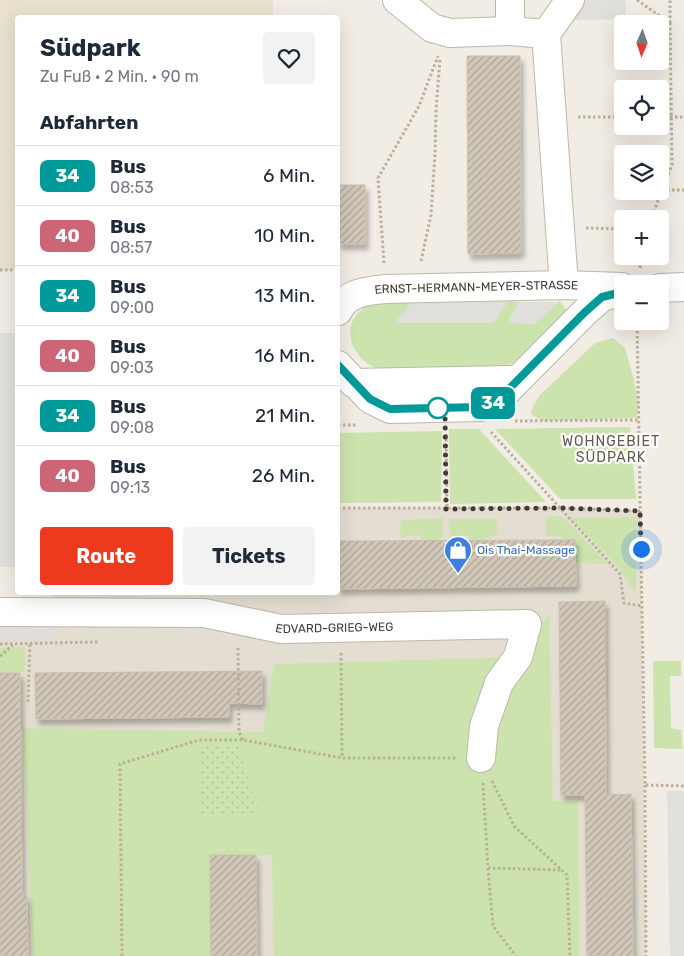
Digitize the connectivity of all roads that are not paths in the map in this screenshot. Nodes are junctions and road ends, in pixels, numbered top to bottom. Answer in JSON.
{"nodes":[{"id":1,"x":397,"y":0,"type":"edge"},
{"id":2,"x":510,"y":0,"type":"edge"},
{"id":3,"x":570,"y":0,"type":"edge"},
{"id":4,"x":510,"y":31,"type":"junction"},
{"id":5,"x":546,"y":34,"type":"junction"},
{"id":6,"x":564,"y":285,"type":"junction"},
{"id":7,"x":614,"y":287,"type":"edge"},
{"id":8,"x":684,"y":287,"type":"edge"},
{"id":9,"x":669,"y":288,"type":"edge"},
{"id":10,"x":614,"y":294,"type":"edge"},
{"id":11,"x":340,"y":306,"type":"edge"},
{"id":12,"x":345,"y":374,"type":"edge"},
{"id":13,"x":516,"y":380,"type":"junction"},
{"id":14,"x":0,"y":612,"type":"edge"},
{"id":15,"x":481,"y":758,"type":"road end"}],
"edges":[{"from":1,"to":4,"type":"street"},
{"from":2,"to":4,"type":"street"},
{"from":3,"to":5,"type":"street"},
{"from":4,"to":5,"type":"street"},
{"from":5,"to":6,"type":"street"},
{"from":6,"to":7,"type":"street","name":"ERNST-HERMANN-MEYER-STRASSE"},
{"from":6,"to":11,"type":"street","name":"ERNST-HERMANN-MEYER-STRASSE"},
{"from":8,"to":9,"type":"street"},
{"from":10,"to":13,"type":"street","name":"ERNST-HERMANN-MEYER-STRASSE"},
{"from":12,"to":13,"type":"street"},
{"from":12,"to":13,"type":"street","name":"ERNST-HERMANN-MEYER-STRASSE"},
{"from":14,"to":15,"type":"street","name":"EDVARD-GRIEG-WEG"}]}
